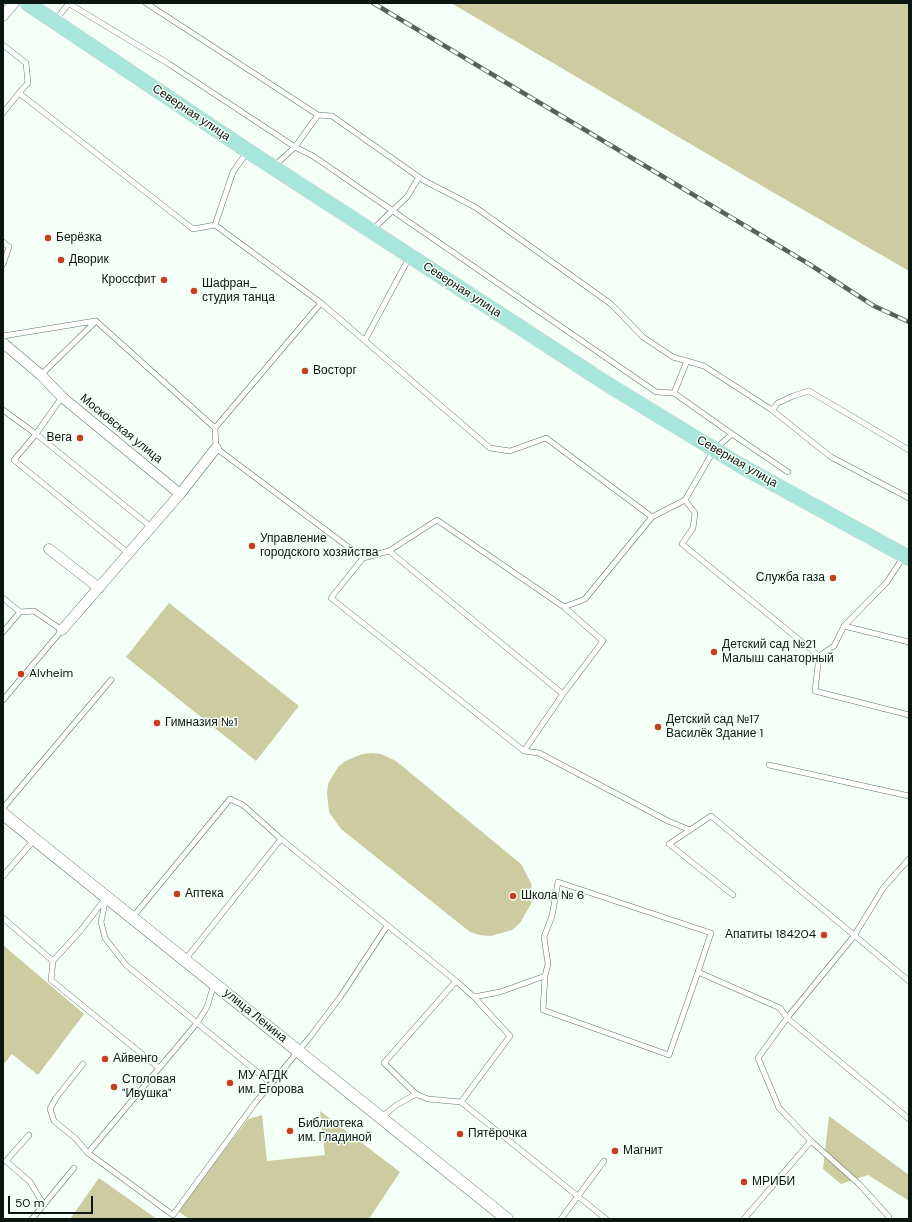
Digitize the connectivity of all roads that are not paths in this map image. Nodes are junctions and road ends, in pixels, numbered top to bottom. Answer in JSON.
{"nodes":[{"id":1,"x":14,"y":3,"type":"edge"},
{"id":2,"x":27,"y":3,"type":"edge"},
{"id":3,"x":68,"y":3,"type":"edge"},
{"id":4,"x":146,"y":3,"type":"edge"},
{"id":5,"x":3,"y":16,"type":"edge"},
{"id":6,"x":54,"y":21,"type":"junction"},
{"id":7,"x":3,"y":45,"type":"edge"},
{"id":8,"x":19,"y":93,"type":"junction"},
{"id":9,"x":3,"y":113,"type":"edge"},
{"id":10,"x":318,"y":115,"type":"junction"},
{"id":11,"x":295,"y":147,"type":"junction"},
{"id":12,"x":248,"y":151,"type":"junction"},
{"id":13,"x":273,"y":167,"type":"junction"},
{"id":14,"x":419,"y":177,"type":"junction"},
{"id":15,"x":394,"y":211,"type":"junction"},
{"id":16,"x":215,"y":225,"type":"junction"},
{"id":17,"x":371,"y":231,"type":"junction"},
{"id":18,"x":3,"y":242,"type":"edge"},
{"id":19,"x":410,"y":257,"type":"junction"},
{"id":20,"x":3,"y":264,"type":"edge"},
{"id":21,"x":321,"y":303,"type":"junction"},
{"id":22,"x":96,"y":321,"type":"junction"},
{"id":23,"x":3,"y":336,"type":"edge"},
{"id":24,"x":365,"y":340,"type":"junction"},
{"id":25,"x":3,"y":343,"type":"edge"},
{"id":26,"x":687,"y":361,"type":"junction"},
{"id":27,"x":41,"y":375,"type":"junction"},
{"id":28,"x":674,"y":393,"type":"junction"},
{"id":29,"x":62,"y":397,"type":"junction"},
{"id":30,"x":3,"y":410,"type":"edge"},
{"id":31,"x":772,"y":410,"type":"junction"},
{"id":32,"x":215,"y":428,"type":"junction"},
{"id":33,"x":36,"y":434,"type":"junction"},
{"id":34,"x":732,"y":434,"type":"junction"},
{"id":35,"x":216,"y":448,"type":"junction"},
{"id":36,"x":714,"y":450,"type":"junction"},
{"id":37,"x":909,"y":450,"type":"edge"},
{"id":38,"x":788,"y":472,"type":"dead end"},
{"id":39,"x":180,"y":494,"type":"junction"},
{"id":40,"x":909,"y":498,"type":"edge"},
{"id":41,"x":685,"y":500,"type":"junction"},
{"id":42,"x":652,"y":517,"type":"junction"},
{"id":43,"x":151,"y":527,"type":"junction"},
{"id":44,"x":48,"y":549,"type":"dead end"},
{"id":45,"x":388,"y":551,"type":"junction"},
{"id":46,"x":128,"y":553,"type":"junction"},
{"id":47,"x":907,"y":557,"type":"edge"},
{"id":48,"x":363,"y":558,"type":"junction"},
{"id":49,"x":99,"y":588,"type":"junction"},
{"id":50,"x":3,"y":598,"type":"edge"},
{"id":51,"x":564,"y":607,"type":"junction"},
{"id":52,"x":20,"y":612,"type":"junction"},
{"id":53,"x":844,"y":626,"type":"junction"},
{"id":54,"x":62,"y":630,"type":"junction"},
{"id":55,"x":3,"y":632,"type":"edge"},
{"id":56,"x":909,"y":642,"type":"edge"},
{"id":57,"x":818,"y":656,"type":"junction"},
{"id":58,"x":111,"y":680,"type":"dead end"},
{"id":59,"x":563,"y":694,"type":"junction"},
{"id":60,"x":3,"y":700,"type":"edge"},
{"id":61,"x":909,"y":715,"type":"edge"},
{"id":62,"x":524,"y":751,"type":"junction"},
{"id":63,"x":769,"y":765,"type":"dead end"},
{"id":64,"x":909,"y":796,"type":"edge"},
{"id":65,"x":3,"y":808,"type":"edge"},
{"id":66,"x":3,"y":814,"type":"edge"},
{"id":67,"x":690,"y":830,"type":"junction"},
{"id":68,"x":35,"y":839,"type":"junction"},
{"id":69,"x":281,"y":839,"type":"junction"},
{"id":70,"x":909,"y":859,"type":"edge"},
{"id":71,"x":3,"y":876,"type":"edge"},
{"id":72,"x":733,"y":895,"type":"dead end"},
{"id":73,"x":106,"y":897,"type":"junction"},
{"id":74,"x":3,"y":918,"type":"edge"},
{"id":75,"x":132,"y":918,"type":"junction"},
{"id":76,"x":387,"y":926,"type":"junction"},
{"id":77,"x":854,"y":936,"type":"junction"},
{"id":78,"x":185,"y":960,"type":"junction"},
{"id":79,"x":53,"y":961,"type":"junction"},
{"id":80,"x":698,"y":972,"type":"junction"},
{"id":81,"x":545,"y":976,"type":"junction"},
{"id":82,"x":456,"y":981,"type":"junction"},
{"id":83,"x":909,"y":981,"type":"edge"},
{"id":84,"x":214,"y":983,"type":"junction"},
{"id":85,"x":474,"y":997,"type":"junction"},
{"id":86,"x":787,"y":1018,"type":"junction"},
{"id":87,"x":197,"y":1023,"type":"junction"},
{"id":88,"x":298,"y":1051,"type":"junction"},
{"id":89,"x":83,"y":1064,"type":"dead end"},
{"id":90,"x":159,"y":1068,"type":"junction"},
{"id":91,"x":284,"y":1070,"type":"junction"},
{"id":92,"x":416,"y":1094,"type":"junction"},
{"id":93,"x":461,"y":1102,"type":"junction"},
{"id":94,"x":381,"y":1118,"type":"junction"},
{"id":95,"x":909,"y":1119,"type":"edge"},
{"id":96,"x":29,"y":1135,"type":"dead end"},
{"id":97,"x":811,"y":1141,"type":"junction"},
{"id":98,"x":88,"y":1153,"type":"junction"},
{"id":99,"x":604,"y":1161,"type":"dead end"},
{"id":100,"x":74,"y":1168,"type":"dead end"},
{"id":101,"x":578,"y":1196,"type":"junction"},
{"id":102,"x":44,"y":1205,"type":"junction"},
{"id":103,"x":889,"y":1218,"type":"edge"},
{"id":104,"x":32,"y":1219,"type":"edge"},
{"id":105,"x":507,"y":1219,"type":"edge"},
{"id":106,"x":560,"y":1219,"type":"edge"},
{"id":107,"x":606,"y":1219,"type":"edge"},
{"id":108,"x":744,"y":1219,"type":"edge"}],
"edges":[{"from":1,"to":5,"type":"street"},
{"from":2,"to":6,"type":"main road","name":"Северная улица"},
{"from":3,"to":6,"type":"lane"},
{"from":3,"to":11,"type":"lane"},
{"from":4,"to":10,"type":"lane"},
{"from":6,"to":12,"type":"main road","name":"Северная улица"},
{"from":7,"to":8,"type":"lane"},
{"from":8,"to":9,"type":"lane"},
{"from":8,"to":16,"type":"lane"},
{"from":10,"to":11,"type":"lane"},
{"from":10,"to":14,"type":"lane"},
{"from":11,"to":13,"type":"lane"},
{"from":11,"to":15,"type":"lane"},
{"from":12,"to":13,"type":"main road","name":"Северная улица"},
{"from":12,"to":16,"type":"lane"},
{"from":13,"to":17,"type":"main road","name":"Северная улица"},
{"from":14,"to":15,"type":"lane"},
{"from":14,"to":26,"type":"lane"},
{"from":15,"to":17,"type":"lane"},
{"from":15,"to":28,"type":"lane"},
{"from":16,"to":21,"type":"lane"},
{"from":17,"to":19,"type":"main road","name":"Северная улица"},
{"from":18,"to":20,"type":"lane"},
{"from":19,"to":24,"type":"lane"},
{"from":19,"to":36,"type":"main road","name":"Северная улица"},
{"from":21,"to":24,"type":"lane"},
{"from":21,"to":32,"type":"lane"},
{"from":22,"to":23,"type":"lane"},
{"from":22,"to":27,"type":"lane"},
{"from":22,"to":32,"type":"lane"},
{"from":24,"to":42,"type":"lane"},
{"from":25,"to":27,"type":"street","name":"Московская улица"},
{"from":26,"to":28,"type":"lane"},
{"from":26,"to":31,"type":"lane"},
{"from":27,"to":29,"type":"street","name":"Московская улица"},
{"from":28,"to":34,"type":"lane"},
{"from":29,"to":33,"type":"lane"},
{"from":29,"to":39,"type":"street","name":"Московская улица"},
{"from":30,"to":33,"type":"lane"},
{"from":31,"to":37,"type":"lane"},
{"from":31,"to":40,"type":"lane"},
{"from":32,"to":35,"type":"lane"},
{"from":33,"to":43,"type":"lane"},
{"from":33,"to":46,"type":"lane"},
{"from":34,"to":36,"type":"lane"},
{"from":34,"to":38,"type":"lane"},
{"from":35,"to":39,"type":"street"},
{"from":35,"to":48,"type":"lane"},
{"from":36,"to":41,"type":"lane"},
{"from":36,"to":47,"type":"main road","name":"Северная улица"},
{"from":39,"to":43,"type":"street"},
{"from":41,"to":42,"type":"lane"},
{"from":41,"to":57,"type":"lane"},
{"from":42,"to":51,"type":"lane"},
{"from":43,"to":46,"type":"street"},
{"from":44,"to":49,"type":"street"},
{"from":45,"to":48,"type":"lane"},
{"from":45,"to":51,"type":"lane"},
{"from":45,"to":59,"type":"lane"},
{"from":46,"to":49,"type":"street"},
{"from":47,"to":53,"type":"lane"},
{"from":48,"to":62,"type":"lane"},
{"from":49,"to":54,"type":"street"},
{"from":50,"to":52,"type":"lane"},
{"from":51,"to":59,"type":"lane"},
{"from":52,"to":54,"type":"lane"},
{"from":52,"to":55,"type":"lane"},
{"from":53,"to":56,"type":"lane"},
{"from":53,"to":57,"type":"lane"},
{"from":54,"to":60,"type":"lane"},
{"from":57,"to":61,"type":"lane"},
{"from":58,"to":65,"type":"lane"},
{"from":59,"to":62,"type":"lane"},
{"from":62,"to":67,"type":"lane"},
{"from":63,"to":64,"type":"lane"},
{"from":66,"to":68,"type":"street","name":"улица Ленина"},
{"from":67,"to":72,"type":"lane"},
{"from":67,"to":77,"type":"lane"},
{"from":68,"to":71,"type":"lane"},
{"from":68,"to":73,"type":"street","name":"улица Ленина"},
{"from":69,"to":75,"type":"lane"},
{"from":69,"to":76,"type":"lane"},
{"from":69,"to":78,"type":"lane"},
{"from":70,"to":77,"type":"lane"},
{"from":73,"to":75,"type":"street","name":"улица Ленина"},
{"from":73,"to":79,"type":"lane"},
{"from":73,"to":87,"type":"lane"},
{"from":74,"to":79,"type":"lane"},
{"from":75,"to":78,"type":"street","name":"улица Ленина"},
{"from":76,"to":82,"type":"lane"},
{"from":76,"to":88,"type":"lane"},
{"from":77,"to":83,"type":"lane"},
{"from":77,"to":86,"type":"lane"},
{"from":78,"to":84,"type":"street","name":"улица Ленина"},
{"from":79,"to":90,"type":"lane"},
{"from":80,"to":81,"type":"lane"},
{"from":80,"to":81,"type":"lane"},
{"from":80,"to":86,"type":"lane"},
{"from":81,"to":85,"type":"lane"},
{"from":82,"to":85,"type":"lane"},
{"from":82,"to":92,"type":"lane"},
{"from":84,"to":87,"type":"lane"},
{"from":84,"to":88,"type":"street","name":"улица Ленина"},
{"from":85,"to":93,"type":"lane"},
{"from":86,"to":95,"type":"lane"},
{"from":86,"to":97,"type":"lane"},
{"from":87,"to":90,"type":"lane"},
{"from":87,"to":91,"type":"lane"},
{"from":88,"to":91,"type":"lane"},
{"from":88,"to":94,"type":"street","name":"улица Ленина"},
{"from":89,"to":98,"type":"lane"},
{"from":90,"to":98,"type":"lane"},
{"from":91,"to":98,"type":"lane"},
{"from":92,"to":93,"type":"lane"},
{"from":92,"to":94,"type":"lane"},
{"from":93,"to":101,"type":"lane"},
{"from":94,"to":105,"type":"street","name":"улица Ленина"},
{"from":96,"to":102,"type":"lane"},
{"from":97,"to":103,"type":"lane"},
{"from":97,"to":108,"type":"lane"},
{"from":99,"to":101,"type":"lane"},
{"from":100,"to":102,"type":"lane"},
{"from":101,"to":106,"type":"lane"},
{"from":101,"to":107,"type":"lane"},
{"from":102,"to":104,"type":"lane"}]}
